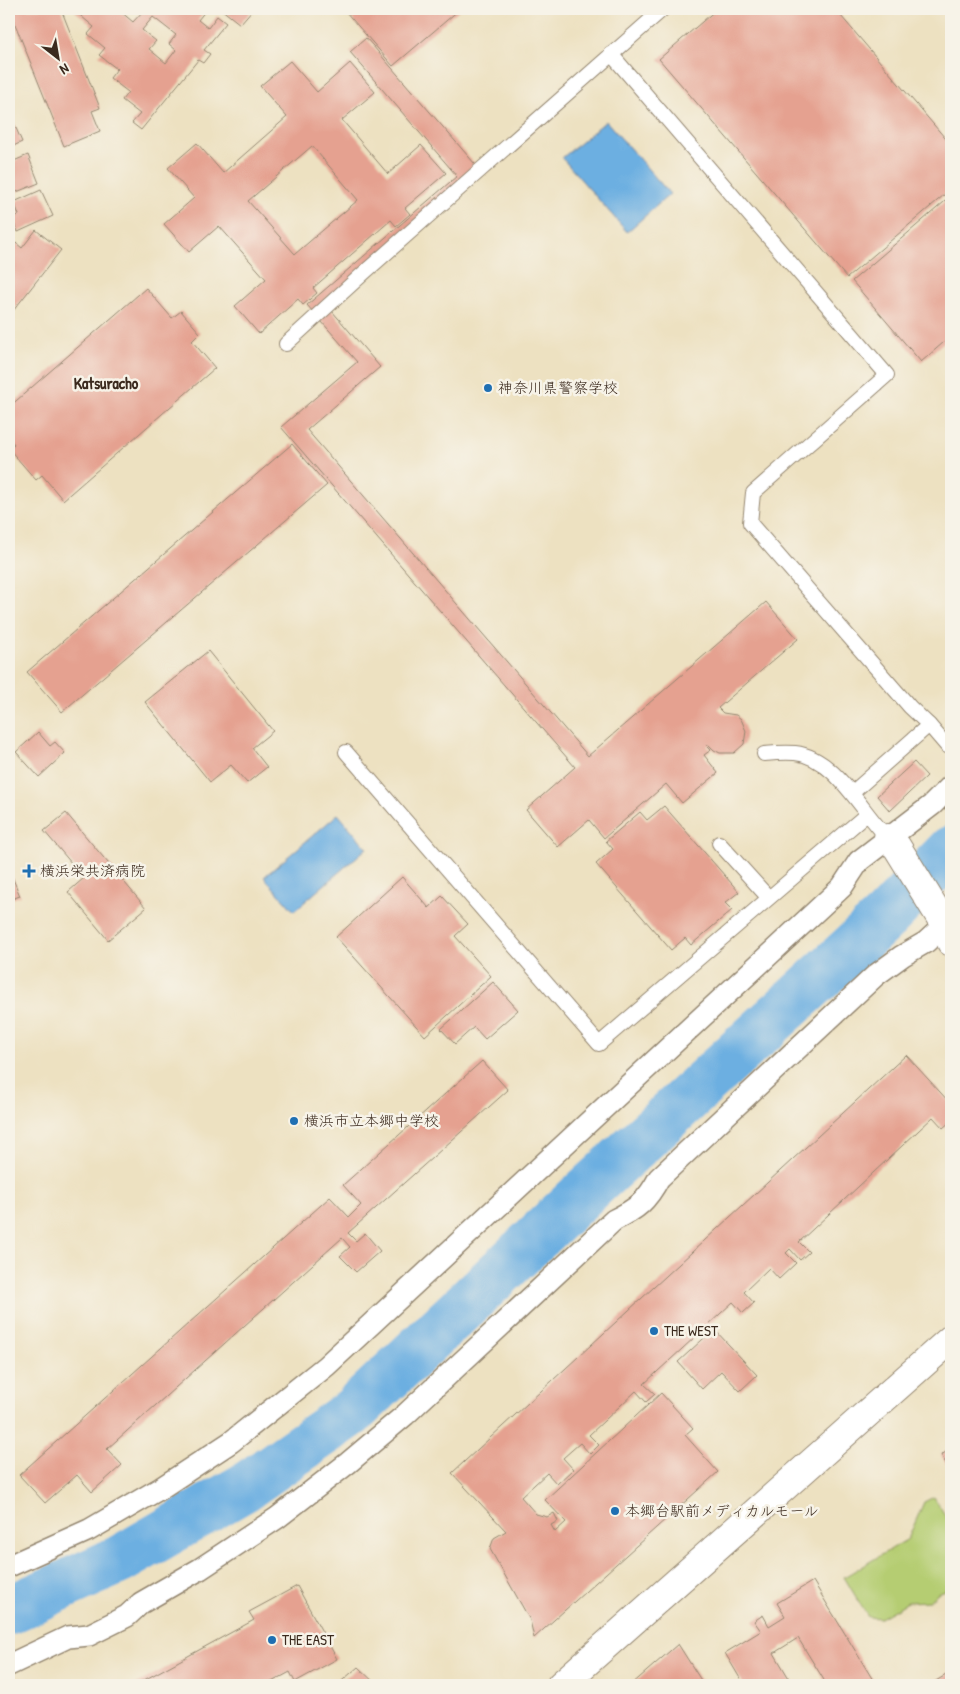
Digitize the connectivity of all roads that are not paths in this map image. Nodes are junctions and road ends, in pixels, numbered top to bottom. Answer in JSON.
{"nodes":[{"id":1,"x":663,"y":9,"type":"edge"},
{"id":2,"x":611,"y":54,"type":"junction"},
{"id":3,"x":286,"y":344,"type":"dead end"},
{"id":4,"x":928,"y":725,"type":"junction"},
{"id":5,"x":947,"y":746,"type":"dead end"},
{"id":6,"x":346,"y":752,"type":"dead end"},
{"id":7,"x":764,"y":754,"type":"dead end"},
{"id":8,"x":951,"y":786,"type":"edge"},
{"id":9,"x":852,"y":793,"type":"junction"},
{"id":10,"x":867,"y":814,"type":"junction"},
{"id":11,"x":893,"y":842,"type":"junction"},
{"id":12,"x":719,"y":843,"type":"dead end"},
{"id":13,"x":768,"y":897,"type":"junction"},
{"id":14,"x":947,"y":927,"type":"edge"},
{"id":15,"x":951,"y":1339,"type":"edge"},
{"id":16,"x":9,"y":1566,"type":"edge"},
{"id":17,"x":9,"y":1665,"type":"edge"},
{"id":18,"x":561,"y":1685,"type":"edge"}],
"edges":[{"from":1,"to":2,"type":"lane"},
{"from":2,"to":3,"type":"lane"},
{"from":2,"to":4,"type":"lane"},
{"from":4,"to":5,"type":"lane"},
{"from":4,"to":9,"type":"lane"},
{"from":6,"to":13,"type":"lane"},
{"from":7,"to":9,"type":"lane"},
{"from":8,"to":11,"type":"street"},
{"from":9,"to":10,"type":"lane"},
{"from":10,"to":11,"type":"lane"},
{"from":10,"to":13,"type":"lane"},
{"from":11,"to":14,"type":"street"},
{"from":11,"to":16,"type":"street"},
{"from":12,"to":13,"type":"lane"},
{"from":14,"to":17,"type":"street"},
{"from":15,"to":18,"type":"street"}]}
